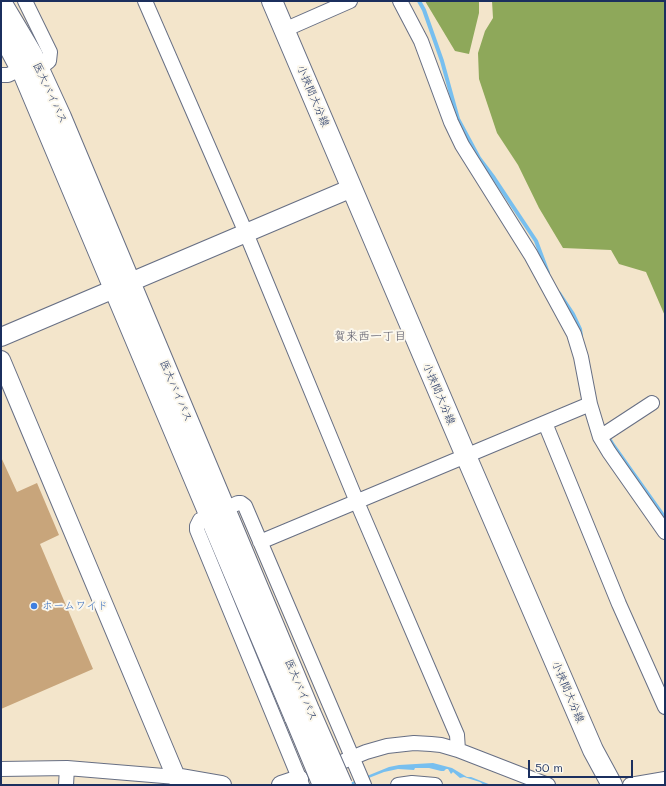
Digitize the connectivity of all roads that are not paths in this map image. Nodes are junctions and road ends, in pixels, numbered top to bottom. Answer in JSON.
{"nodes":[{"id":1,"x":25,"y":1,"type":"edge"},
{"id":2,"x":146,"y":1,"type":"edge"},
{"id":3,"x":272,"y":1,"type":"edge"},
{"id":4,"x":350,"y":1,"type":"edge"},
{"id":5,"x":400,"y":1,"type":"edge"},
{"id":6,"x":4,"y":17,"type":"edge"},
{"id":7,"x":284,"y":30,"type":"junction"},
{"id":8,"x":30,"y":69,"type":"junction"},
{"id":9,"x":1,"y":75,"type":"edge"},
{"id":10,"x":352,"y":188,"type":"junction"},
{"id":11,"x":246,"y":234,"type":"junction"},
{"id":12,"x":123,"y":286,"type":"junction"},
{"id":13,"x":1,"y":337,"type":"edge"},
{"id":14,"x":1,"y":360,"type":"edge"},
{"id":15,"x":652,"y":403,"type":"dead end"},
{"id":16,"x":590,"y":404,"type":"junction"},
{"id":17,"x":545,"y":423,"type":"junction"},
{"id":18,"x":600,"y":437,"type":"junction"},
{"id":19,"x":466,"y":456,"type":"junction"},
{"id":20,"x":357,"y":502,"type":"junction"},
{"id":21,"x":218,"y":512,"type":"junction"},
{"id":22,"x":665,"y":532,"type":"edge"},
{"id":23,"x":260,"y":542,"type":"junction"},
{"id":24,"x":665,"y":707,"type":"edge"},
{"id":25,"x":303,"y":715,"type":"junction"},
{"id":26,"x":458,"y":750,"type":"junction"},
{"id":27,"x":352,"y":758,"type":"junction"},
{"id":28,"x":67,"y":768,"type":"junction"},
{"id":29,"x":1,"y":769,"type":"edge"},
{"id":30,"x":176,"y":778,"type":"junction"},
{"id":31,"x":665,"y":779,"type":"edge"},
{"id":32,"x":301,"y":782,"type":"edge"},
{"id":33,"x":66,"y":785,"type":"edge"},
{"id":34,"x":222,"y":785,"type":"edge"},
{"id":35,"x":281,"y":785,"type":"edge"},
{"id":36,"x":323,"y":785,"type":"edge"},
{"id":37,"x":342,"y":785,"type":"edge"},
{"id":38,"x":364,"y":785,"type":"edge"},
{"id":39,"x":398,"y":785,"type":"edge"},
{"id":40,"x":434,"y":785,"type":"edge"},
{"id":41,"x":548,"y":785,"type":"edge"},
{"id":42,"x":612,"y":785,"type":"edge"},
{"id":43,"x":630,"y":785,"type":"edge"}],
"edges":[{"from":1,"to":8,"type":"street"},
{"from":2,"to":11,"type":"street"},
{"from":3,"to":7,"type":"main road","name":"小挾間大分線"},
{"from":4,"to":7,"type":"street"},
{"from":5,"to":16,"type":"street"},
{"from":6,"to":8,"type":"main road","name":"医大バイパス"},
{"from":6,"to":8,"type":"main road","name":"医大バイパス"},
{"from":7,"to":10,"type":"main road","name":"小挾間大分線"},
{"from":8,"to":9,"type":"street"},
{"from":8,"to":12,"type":"main road","name":"医大バイパス"},
{"from":10,"to":11,"type":"street"},
{"from":10,"to":19,"type":"main road","name":"小挾間大分線"},
{"from":11,"to":12,"type":"street"},
{"from":11,"to":20,"type":"street"},
{"from":12,"to":13,"type":"street"},
{"from":12,"to":21,"type":"main road","name":"医大バイパス"},
{"from":14,"to":30,"type":"street"},
{"from":15,"to":18,"type":"street"},
{"from":16,"to":17,"type":"street"},
{"from":16,"to":18,"type":"street"},
{"from":17,"to":19,"type":"street"},
{"from":17,"to":24,"type":"street"},
{"from":18,"to":22,"type":"street"},
{"from":19,"to":20,"type":"street"},
{"from":19,"to":42,"type":"main road","name":"小挾間大分線"},
{"from":20,"to":23,"type":"street"},
{"from":20,"to":26,"type":"street"},
{"from":21,"to":23,"type":"street"},
{"from":21,"to":25,"type":"main road","name":"医大バイパス"},
{"from":21,"to":32,"type":"street"},
{"from":23,"to":27,"type":"street"},
{"from":25,"to":36,"type":"main road","name":"医大バイパス","bridge":true},
{"from":25,"to":37,"type":"main road","name":"医大バイパス","bridge":true},
{"from":26,"to":27,"type":"street"},
{"from":26,"to":41,"type":"street"},
{"from":27,"to":32,"type":"street"},
{"from":27,"to":38,"type":"street"},
{"from":28,"to":29,"type":"street"},
{"from":28,"to":30,"type":"street"},
{"from":28,"to":33,"type":"street"},
{"from":30,"to":34,"type":"street"},
{"from":31,"to":43,"type":"street"},
{"from":32,"to":35,"type":"street"},
{"from":39,"to":40,"type":"street"}]}
